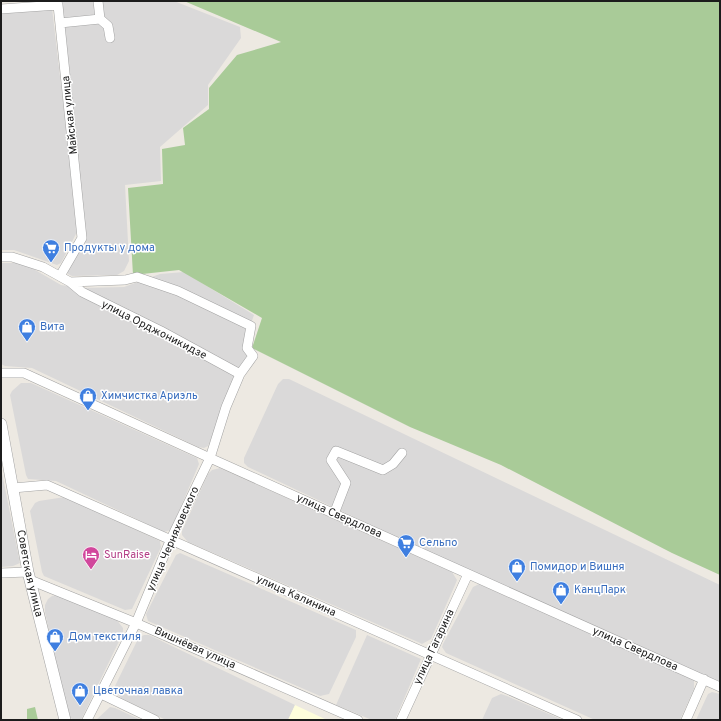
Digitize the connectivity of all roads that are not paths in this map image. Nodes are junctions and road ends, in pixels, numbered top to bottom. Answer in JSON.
{"nodes":[{"id":1,"x":98,"y":1,"type":"edge"},
{"id":2,"x":1,"y":9,"type":"edge"},
{"id":3,"x":100,"y":19,"type":"junction"},
{"id":4,"x":60,"y":23,"type":"junction"},
{"id":5,"x":110,"y":38,"type":"dead end"},
{"id":6,"x":1,"y":257,"type":"edge"},
{"id":7,"x":60,"y":276,"type":"junction"},
{"id":8,"x":70,"y":282,"type":"junction"},
{"id":9,"x":1,"y":373,"type":"edge"},
{"id":10,"x":240,"y":374,"type":"junction"},
{"id":11,"x":1,"y":424,"type":"edge"},
{"id":12,"x":402,"y":454,"type":"dead end"},
{"id":13,"x":210,"y":458,"type":"junction"},
{"id":14,"x":13,"y":488,"type":"junction"},
{"id":15,"x":334,"y":514,"type":"junction"},
{"id":16,"x":170,"y":541,"type":"junction"},
{"id":17,"x":1,"y":573,"type":"edge"},
{"id":18,"x":468,"y":574,"type":"junction"},
{"id":19,"x":29,"y":576,"type":"junction"},
{"id":20,"x":136,"y":623,"type":"junction"},
{"id":21,"x":430,"y":655,"type":"junction"},
{"id":22,"x":704,"y":679,"type":"junction"},
{"id":23,"x":720,"y":687,"type":"edge"},
{"id":24,"x":101,"y":694,"type":"junction"},
{"id":25,"x":65,"y":720,"type":"edge"},
{"id":26,"x":87,"y":720,"type":"edge"},
{"id":27,"x":155,"y":720,"type":"edge"},
{"id":28,"x":358,"y":720,"type":"edge"},
{"id":29,"x":401,"y":720,"type":"edge"},
{"id":30,"x":577,"y":720,"type":"edge"},
{"id":31,"x":686,"y":720,"type":"edge"}],
"edges":[{"from":1,"to":3,"type":"street"},
{"from":2,"to":4,"type":"street","name":"Майская улица"},
{"from":3,"to":4,"type":"street"},
{"from":3,"to":5,"type":"street"},
{"from":4,"to":7,"type":"street","name":"Майская улица"},
{"from":6,"to":7,"type":"street","name":"улица Орджоникидзе"},
{"from":7,"to":8,"type":"street","name":"улица Орджоникидзе"},
{"from":8,"to":10,"type":"street","name":"улица Орджоникидзе"},
{"from":8,"to":10,"type":"street","name":"улица Черняховского"},
{"from":9,"to":13,"type":"street","name":"улица Свердлова"},
{"from":10,"to":13,"type":"street","name":"улица Черняховского"},
{"from":11,"to":14,"type":"street","name":"Советская улица"},
{"from":12,"to":15,"type":"street"},
{"from":13,"to":15,"type":"street","name":"улица Свердлова"},
{"from":13,"to":16,"type":"street","name":"улица Черняховского"},
{"from":14,"to":16,"type":"street","name":"улица Калинина"},
{"from":14,"to":19,"type":"street","name":"Советская улица"},
{"from":15,"to":18,"type":"street","name":"улица Свердлова"},
{"from":16,"to":20,"type":"street","name":"улица Черняховского"},
{"from":16,"to":21,"type":"street","name":"улица Калинина"},
{"from":17,"to":19,"type":"street"},
{"from":18,"to":21,"type":"street","name":"улица Гагарина"},
{"from":18,"to":22,"type":"street","name":"улица Свердлова"},
{"from":19,"to":20,"type":"street","name":"Вишнёвая улица"},
{"from":19,"to":25,"type":"street","name":"Советская улица"},
{"from":20,"to":24,"type":"street","name":"улица Черняховского"},
{"from":20,"to":28,"type":"street","name":"Вишнёвая улица"},
{"from":21,"to":29,"type":"street","name":"улица Гагарина"},
{"from":21,"to":30,"type":"street","name":"улица Калинина"},
{"from":22,"to":23,"type":"street","name":"улица Свердлова"},
{"from":22,"to":31,"type":"street"},
{"from":24,"to":26,"type":"street","name":"улица Черняховского"},
{"from":24,"to":27,"type":"street"}]}
